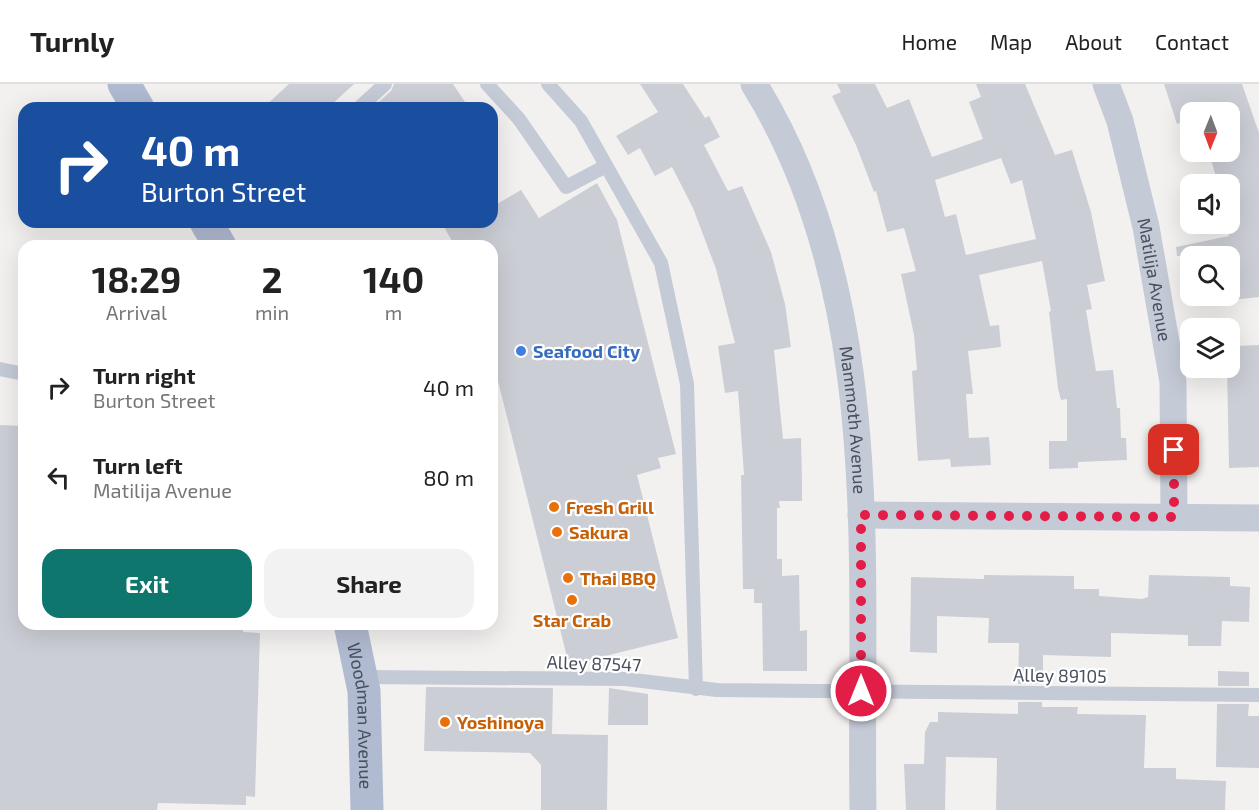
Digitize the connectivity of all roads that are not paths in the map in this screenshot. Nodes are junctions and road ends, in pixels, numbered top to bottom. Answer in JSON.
{"nodes":[{"id":1,"x":124,"y":84,"type":"edge"},
{"id":2,"x":385,"y":84,"type":"edge"},
{"id":3,"x":487,"y":84,"type":"edge"},
{"id":4,"x":548,"y":84,"type":"edge"},
{"id":5,"x":754,"y":84,"type":"edge"},
{"id":6,"x":1106,"y":84,"type":"edge"},
{"id":7,"x":134,"y":102,"type":"edge"},
{"id":8,"x":366,"y":102,"type":"edge"},
{"id":9,"x":606,"y":166,"type":"junction"},
{"id":10,"x":0,"y":369,"type":"edge"},
{"id":11,"x":18,"y":373,"type":"edge"},
{"id":12,"x":861,"y":515,"type":"junction"},
{"id":13,"x":1174,"y":517,"type":"junction"},
{"id":14,"x":1259,"y":518,"type":"edge"},
{"id":15,"x":351,"y":630,"type":"edge"},
{"id":16,"x":362,"y":677,"type":"junction"},
{"id":17,"x":696,"y":689,"type":"junction"},
{"id":18,"x":861,"y":691,"type":"junction"},
{"id":19,"x":1259,"y":695,"type":"edge"},
{"id":20,"x":367,"y":810,"type":"edge"},
{"id":21,"x":862,"y":810,"type":"edge"}],
"edges":[{"from":1,"to":7,"type":"main road"},
{"from":2,"to":8,"type":"lane"},
{"from":3,"to":9,"type":"lane"},
{"from":4,"to":9,"type":"lane"},
{"from":5,"to":12,"type":"street","name":"Mammoth Avenue"},
{"from":6,"to":13,"type":"street","name":"Matilija Avenue"},
{"from":9,"to":17,"type":"lane"},
{"from":10,"to":11,"type":"lane"},
{"from":12,"to":13,"type":"street"},
{"from":12,"to":18,"type":"street","name":"Mammoth Avenue"},
{"from":13,"to":14,"type":"street"},
{"from":15,"to":16,"type":"main road","name":"Woodman Avenue"},
{"from":16,"to":17,"type":"lane","name":"Alley 87547"},
{"from":16,"to":20,"type":"main road","name":"Woodman Avenue"},
{"from":17,"to":18,"type":"lane","name":"Alley 87547"},
{"from":18,"to":19,"type":"lane","name":"Alley 89105"},
{"from":18,"to":21,"type":"street","name":"Mammoth Avenue"}]}
